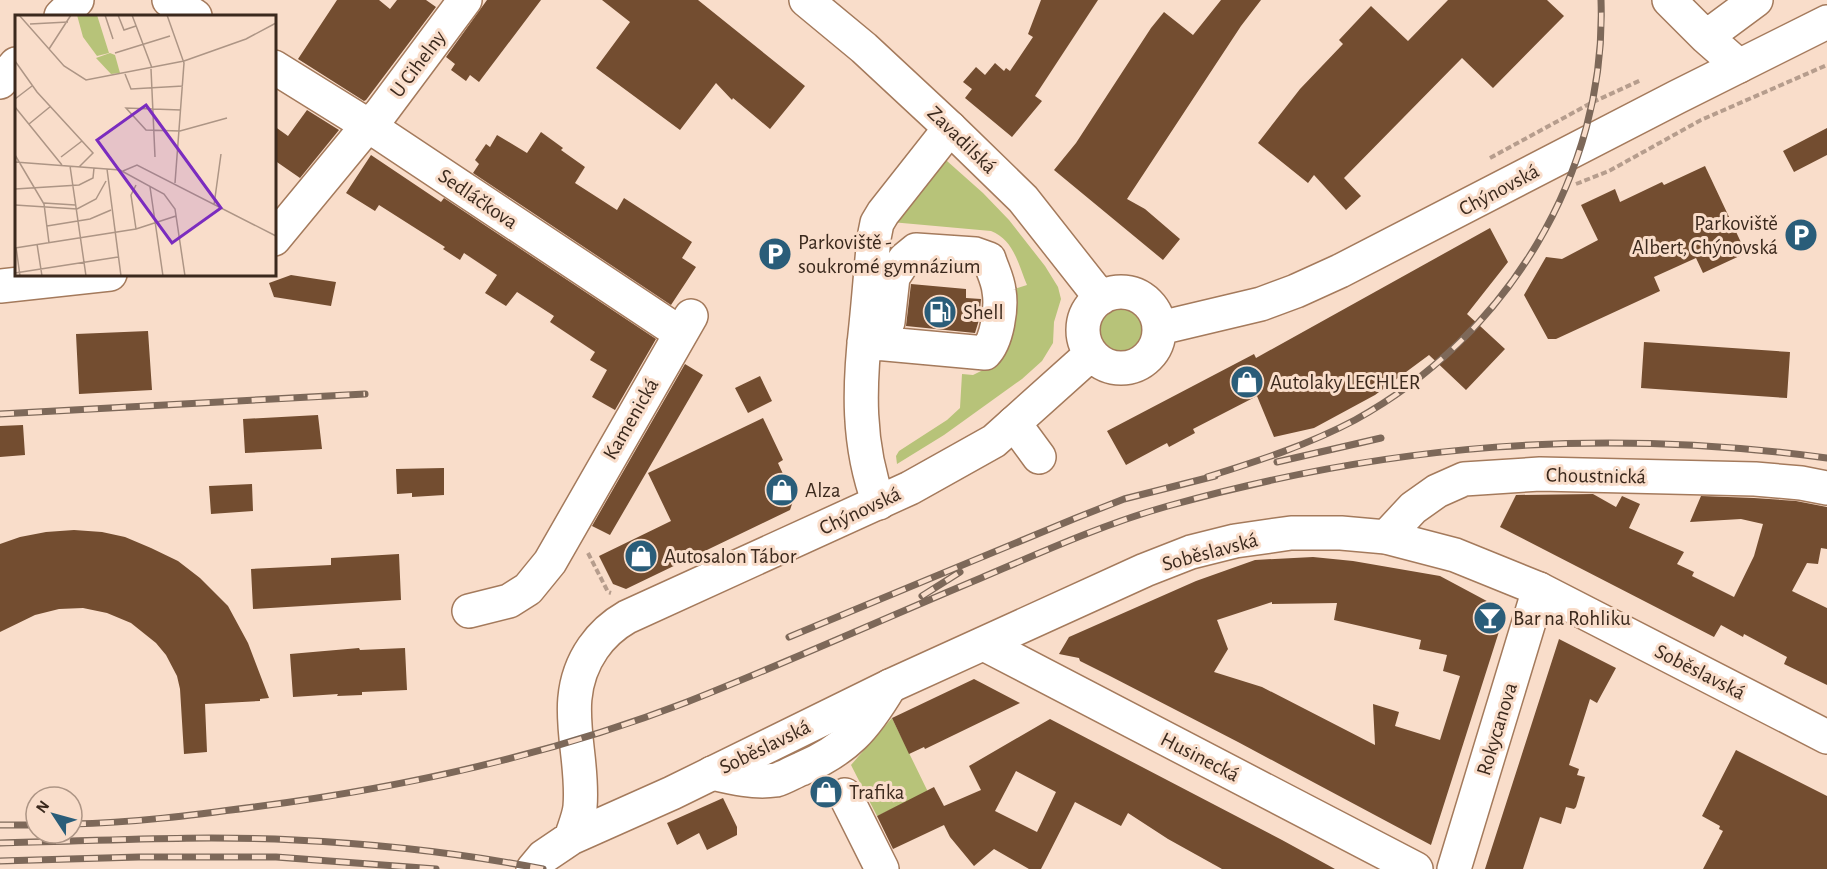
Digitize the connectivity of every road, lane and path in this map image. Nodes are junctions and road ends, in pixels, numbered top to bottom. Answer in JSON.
{"nodes":[{"id":1,"x":77,"y":0,"type":"edge"},
{"id":2,"x":169,"y":0,"type":"edge"},
{"id":3,"x":465,"y":0,"type":"edge"},
{"id":4,"x":806,"y":0,"type":"edge"},
{"id":5,"x":1669,"y":0,"type":"edge"},
{"id":6,"x":1756,"y":0,"type":"edge"},
{"id":7,"x":62,"y":15,"type":"edge"},
{"id":8,"x":193,"y":15,"type":"edge"},
{"id":9,"x":1827,"y":22,"type":"edge"},
{"id":10,"x":1706,"y":37,"type":"junction"},
{"id":11,"x":1827,"y":64,"type":"edge"},
{"id":12,"x":15,"y":65,"type":"edge"},
{"id":13,"x":1739,"y":66,"type":"junction"},
{"id":14,"x":276,"y":68,"type":"edge"},
{"id":15,"x":0,"y":82,"type":"edge"},
{"id":16,"x":1753,"y":98,"type":"dead end"},
{"id":17,"x":369,"y":126,"type":"junction"},
{"id":18,"x":950,"y":128,"type":"junction"},
{"id":19,"x":276,"y":237,"type":"edge"},
{"id":20,"x":92,"y":276,"type":"edge"},
{"id":21,"x":0,"y":286,"type":"edge"},
{"id":22,"x":1101,"y":298,"type":"junction"},
{"id":23,"x":685,"y":324,"type":"joint"},
{"id":24,"x":1160,"y":328,"type":"junction"},
{"id":25,"x":875,"y":343,"type":"junction"},
{"id":26,"x":1091,"y":354,"type":"junction"},
{"id":27,"x":1014,"y":423,"type":"junction"},
{"id":28,"x":1039,"y":457,"type":"dead end"},
{"id":29,"x":1827,"y":488,"type":"edge"},
{"id":30,"x":879,"y":503,"type":"junction"},
{"id":31,"x":572,"y":522,"type":"junction"},
{"id":32,"x":1386,"y":537,"type":"junction"},
{"id":33,"x":1539,"y":589,"type":"junction"},
{"id":34,"x":619,"y":595,"type":"dead end"},
{"id":35,"x":470,"y":611,"type":"dead end"},
{"id":36,"x":984,"y":644,"type":"junction"},
{"id":37,"x":1827,"y":737,"type":"edge"},
{"id":38,"x":845,"y":795,"type":"dead end"},
{"id":39,"x":571,"y":838,"type":"junction"},
{"id":40,"x":533,"y":869,"type":"edge"},
{"id":41,"x":882,"y":869,"type":"edge"},
{"id":42,"x":1416,"y":869,"type":"edge"},
{"id":43,"x":1454,"y":869,"type":"edge"}],
"edges":[{"from":1,"to":7,"type":"main road"},
{"from":2,"to":8,"type":"main road"},
{"from":3,"to":17,"type":"main road","name":"U Cihelny"},
{"from":4,"to":18,"type":"main road","name":"Zavadilská"},
{"from":5,"to":10,"type":"main road"},
{"from":6,"to":10,"type":"main road"},
{"from":9,"to":13,"type":"main road","name":"Chýnovská"},
{"from":10,"to":13,"type":"main road"},
{"from":11,"to":16,"type":"path"},
{"from":12,"to":15,"type":"main road"},
{"from":13,"to":24,"type":"main road","name":"Chýnovská"},
{"from":14,"to":17,"type":"main road","name":"Sedláčkova"},
{"from":17,"to":19,"type":"main road","name":"U Cihelny"},
{"from":17,"to":23,"type":"main road","name":"Sedláčkova"},
{"from":18,"to":22,"type":"main road","name":"Zavadilská"},
{"from":18,"to":25,"type":"main road"},
{"from":20,"to":21,"type":"main road"},
{"from":22,"to":24,"type":"main road"},
{"from":22,"to":26,"type":"main road"},
{"from":23,"to":31,"type":"main road","name":"Kamenická"},
{"from":24,"to":26,"type":"main road"},
{"from":25,"to":25,"type":"main road"},
{"from":25,"to":30,"type":"main road"},
{"from":26,"to":27,"type":"main road","name":"Chýnovská"},
{"from":27,"to":28,"type":"main road"},
{"from":27,"to":30,"type":"main road","name":"Chýnovská"},
{"from":29,"to":32,"type":"main road","name":"Choustnická"},
{"from":30,"to":39,"type":"main road","name":"Chýnovská"},
{"from":31,"to":34,"type":"path"},
{"from":31,"to":35,"type":"main road","name":"Kamenická"},
{"from":32,"to":33,"type":"main road","name":"Soběslavská"},
{"from":32,"to":36,"type":"main road","name":"Soběslavská"},
{"from":33,"to":37,"type":"main road","name":"Soběslavská"},
{"from":33,"to":43,"type":"main road","name":"Rokycanova"},
{"from":36,"to":39,"type":"main road","name":"Soběslavská"},
{"from":36,"to":42,"type":"main road","name":"Husinecká"},
{"from":38,"to":41,"type":"main road"},
{"from":39,"to":40,"type":"main road","name":"Soběslavská"}]}
